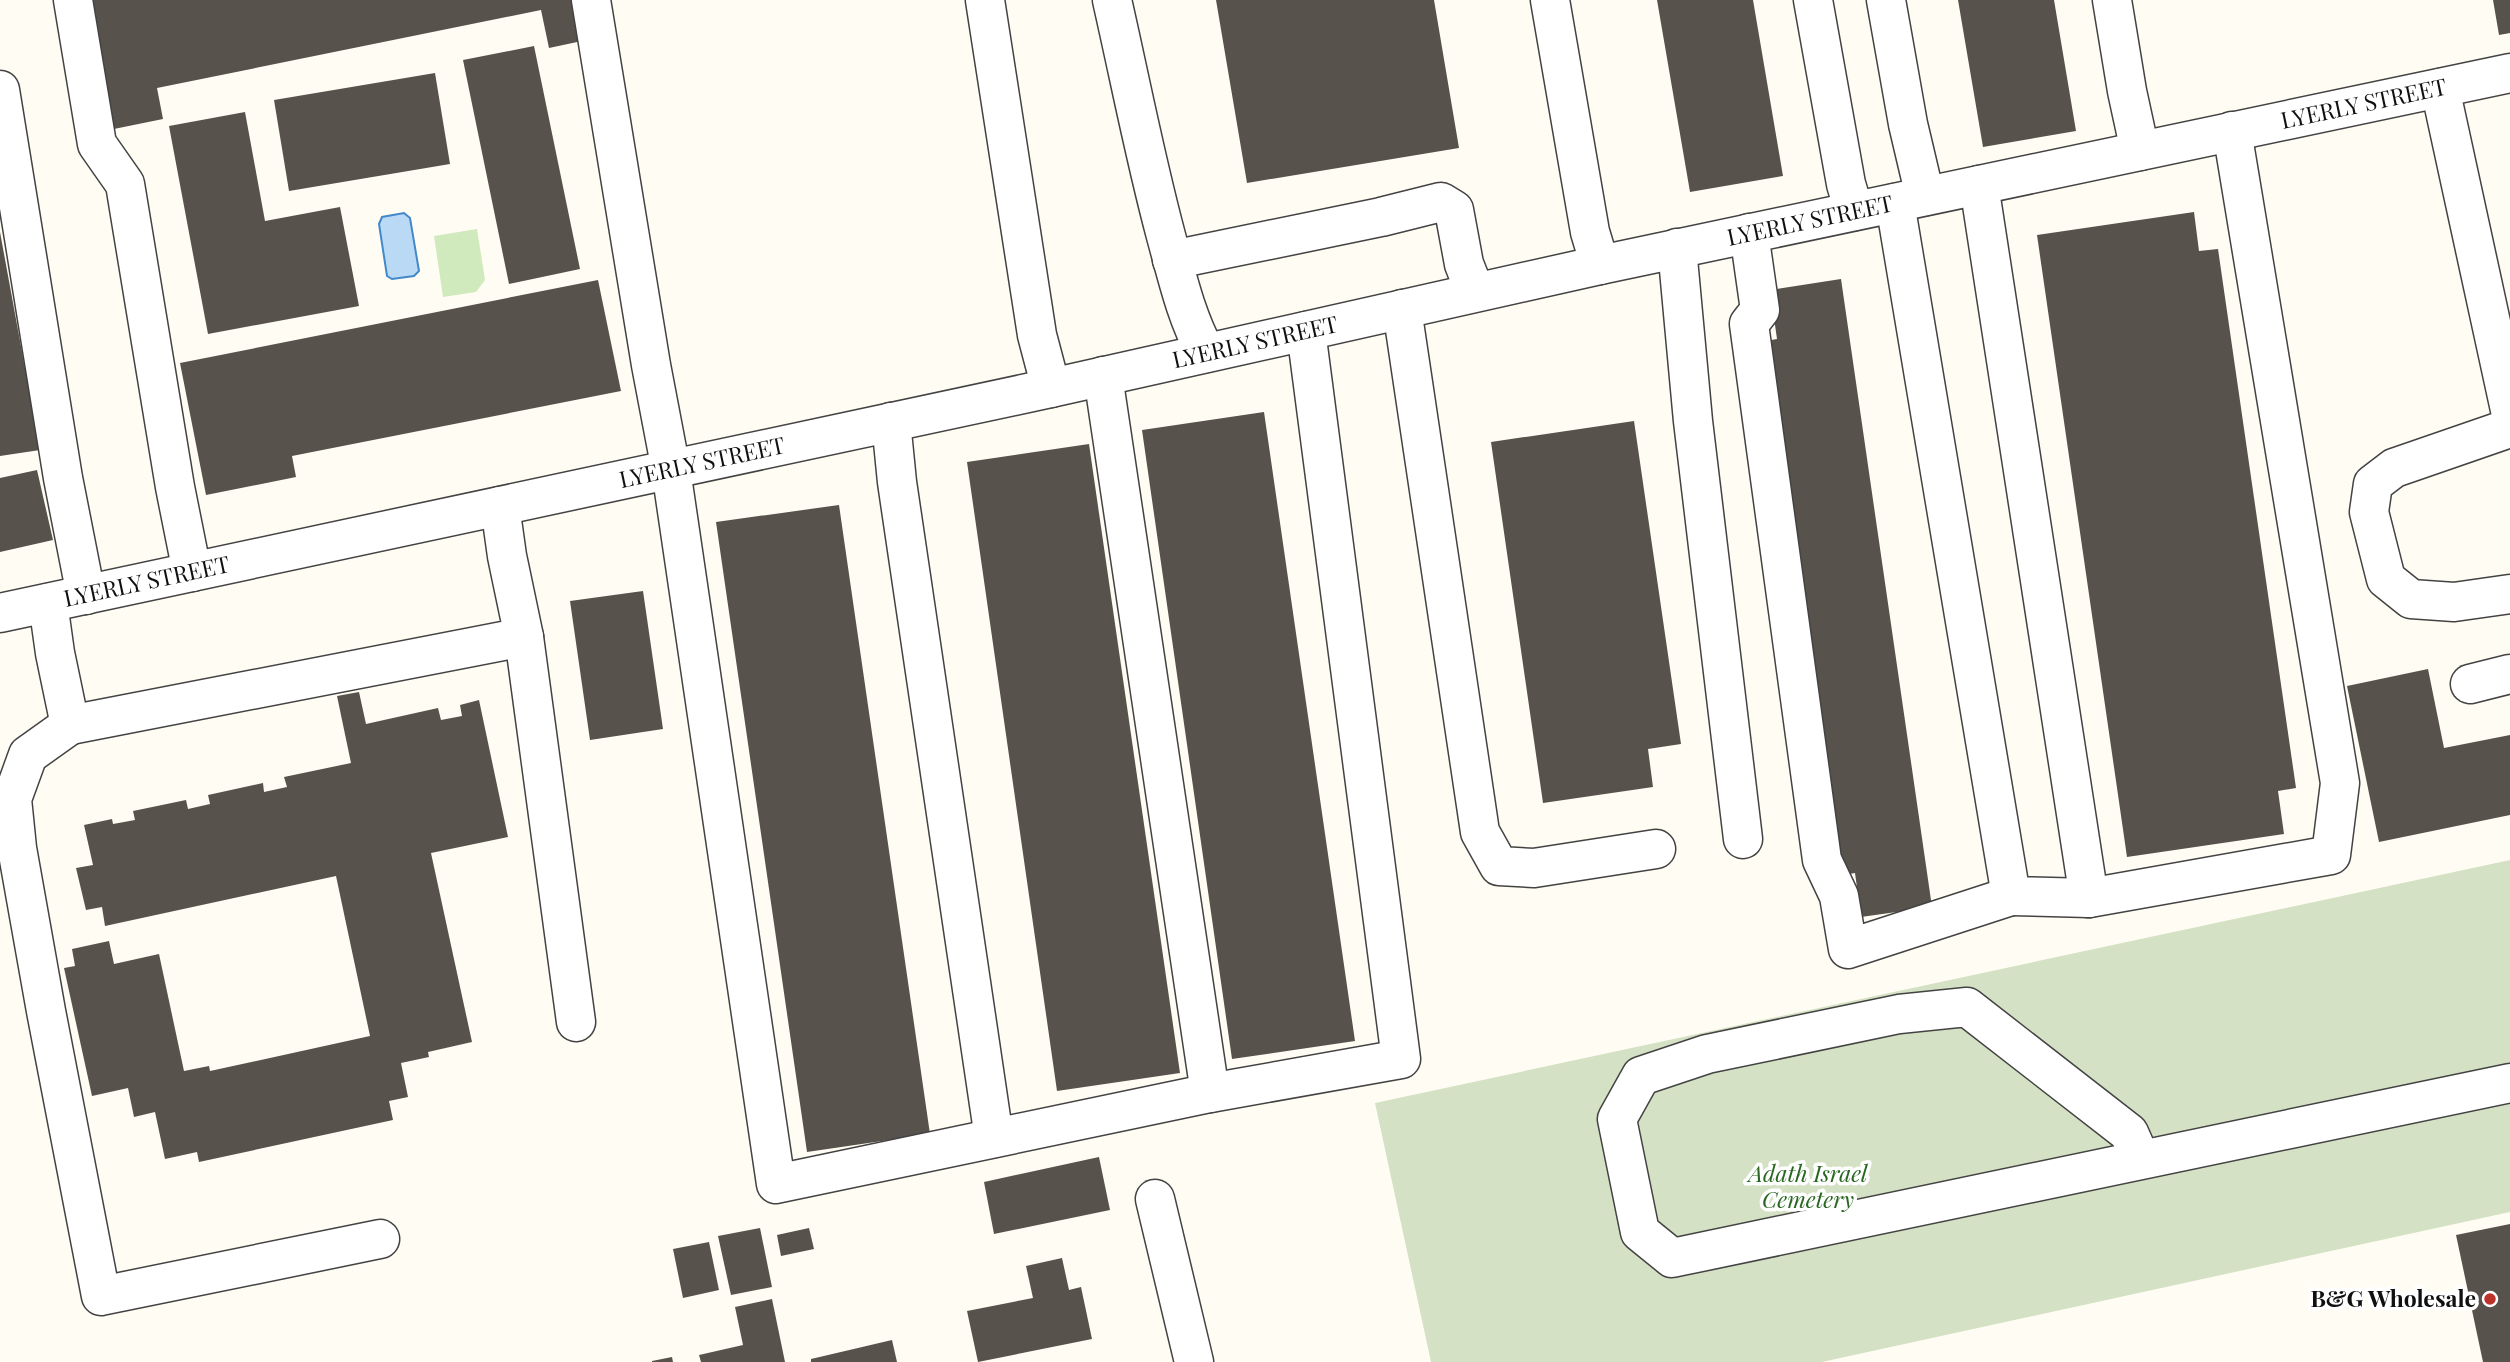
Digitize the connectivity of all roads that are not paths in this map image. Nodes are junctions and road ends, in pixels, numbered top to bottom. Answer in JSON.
{"nodes":[{"id":1,"x":74,"y":0,"type":"edge"},
{"id":2,"x":592,"y":0,"type":"edge"},
{"id":3,"x":985,"y":0,"type":"edge"},
{"id":4,"x":1112,"y":0,"type":"edge"},
{"id":5,"x":1550,"y":0,"type":"edge"},
{"id":6,"x":1813,"y":0,"type":"edge"},
{"id":7,"x":1886,"y":0,"type":"edge"},
{"id":8,"x":2112,"y":0,"type":"edge"},
{"id":9,"x":2510,"y":73,"type":"edge"},
{"id":10,"x":2440,"y":88,"type":"junction"},
{"id":11,"x":0,"y":90,"type":"edge"},
{"id":12,"x":2232,"y":131,"type":"junction"},
{"id":13,"x":2140,"y":150,"type":"junction"},
{"id":14,"x":1979,"y":185,"type":"junction"},
{"id":15,"x":1910,"y":200,"type":"junction"},
{"id":16,"x":1854,"y":211,"type":"junction"},
{"id":17,"x":1749,"y":233,"type":"junction"},
{"id":18,"x":1677,"y":248,"type":"junction"},
{"id":19,"x":1172,"y":260,"type":"junction"},
{"id":20,"x":1600,"y":265,"type":"junction"},
{"id":21,"x":1475,"y":292,"type":"junction"},
{"id":22,"x":1402,"y":309,"type":"junction"},
{"id":23,"x":1306,"y":331,"type":"junction"},
{"id":24,"x":1206,"y":353,"type":"junction"},
{"id":25,"x":1103,"y":376,"type":"junction"},
{"id":26,"x":1051,"y":387,"type":"junction"},
{"id":27,"x":2510,"y":410,"type":"edge"},
{"id":28,"x":891,"y":422,"type":"junction"},
{"id":29,"x":2510,"y":428,"type":"edge"},
{"id":30,"x":671,"y":470,"type":"junction"},
{"id":31,"x":500,"y":506,"type":"junction"},
{"id":32,"x":192,"y":572,"type":"junction"},
{"id":33,"x":2510,"y":594,"type":"edge"},
{"id":34,"x":86,"y":595,"type":"junction"},
{"id":35,"x":48,"y":603,"type":"junction"},
{"id":36,"x":0,"y":613,"type":"edge"},
{"id":37,"x":524,"y":637,"type":"junction"},
{"id":38,"x":2510,"y":674,"type":"edge"},
{"id":39,"x":2470,"y":684,"type":"dead end"},
{"id":40,"x":70,"y":725,"type":"junction"},
{"id":41,"x":1743,"y":839,"type":"dead end"},
{"id":42,"x":1656,"y":849,"type":"dead end"},
{"id":43,"x":2011,"y":896,"type":"junction"},
{"id":44,"x":2089,"y":898,"type":"junction"},
{"id":45,"x":576,"y":1022,"type":"dead end"},
{"id":46,"x":2510,"y":1083,"type":"edge"},
{"id":47,"x":1210,"y":1093,"type":"junction"},
{"id":48,"x":994,"y":1138,"type":"junction"},
{"id":49,"x":2141,"y":1160,"type":"junction"},
{"id":50,"x":1155,"y":1199,"type":"dead end"},
{"id":51,"x":380,"y":1239,"type":"dead end"},
{"id":52,"x":1194,"y":1362,"type":"edge"}],
"edges":[{"from":1,"to":32,"type":"street"},
{"from":2,"to":30,"type":"street"},
{"from":3,"to":26,"type":"street"},
{"from":4,"to":19,"type":"street"},
{"from":5,"to":20,"type":"street"},
{"from":6,"to":16,"type":"street"},
{"from":7,"to":15,"type":"street"},
{"from":8,"to":13,"type":"street"},
{"from":9,"to":10,"type":"street","name":"LYERLY STREET"},
{"from":10,"to":12,"type":"street","name":"LYERLY STREET"},
{"from":10,"to":27,"type":"street"},
{"from":11,"to":34,"type":"street"},
{"from":12,"to":13,"type":"street","name":"LYERLY STREET"},
{"from":12,"to":44,"type":"street"},
{"from":13,"to":14,"type":"street","name":"LYERLY STREET"},
{"from":14,"to":15,"type":"street","name":"LYERLY STREET"},
{"from":14,"to":44,"type":"street"},
{"from":15,"to":16,"type":"street","name":"LYERLY STREET"},
{"from":15,"to":43,"type":"street"},
{"from":16,"to":17,"type":"street","name":"LYERLY STREET"},
{"from":17,"to":18,"type":"street","name":"LYERLY STREET"},
{"from":17,"to":43,"type":"street"},
{"from":18,"to":20,"type":"street","name":"LYERLY STREET"},
{"from":18,"to":41,"type":"street"},
{"from":19,"to":21,"type":"street"},
{"from":19,"to":24,"type":"street"},
{"from":20,"to":21,"type":"street","name":"LYERLY STREET"},
{"from":21,"to":22,"type":"street","name":"LYERLY STREET"},
{"from":22,"to":23,"type":"street","name":"LYERLY STREET"},
{"from":22,"to":42,"type":"street"},
{"from":23,"to":24,"type":"street","name":"LYERLY STREET"},
{"from":23,"to":47,"type":"street"},
{"from":24,"to":25,"type":"street","name":"LYERLY STREET"},
{"from":25,"to":26,"type":"street","name":"LYERLY STREET"},
{"from":25,"to":47,"type":"street"},
{"from":26,"to":28,"type":"street","name":"LYERLY STREET"},
{"from":28,"to":30,"type":"street","name":"LYERLY STREET"},
{"from":28,"to":48,"type":"street"},
{"from":29,"to":33,"type":"street"},
{"from":30,"to":31,"type":"street","name":"LYERLY STREET"},
{"from":30,"to":48,"type":"street"},
{"from":31,"to":32,"type":"street","name":"LYERLY STREET"},
{"from":31,"to":37,"type":"street"},
{"from":32,"to":34,"type":"street","name":"LYERLY STREET"},
{"from":34,"to":35,"type":"street","name":"LYERLY STREET"},
{"from":35,"to":36,"type":"street","name":"LYERLY STREET"},
{"from":35,"to":40,"type":"street"},
{"from":37,"to":40,"type":"street"},
{"from":37,"to":45,"type":"street"},
{"from":38,"to":39,"type":"street"},
{"from":40,"to":51,"type":"street"},
{"from":43,"to":44,"type":"street"},
{"from":46,"to":49,"type":"street"},
{"from":47,"to":48,"type":"street"},
{"from":49,"to":49,"type":"street"},
{"from":50,"to":52,"type":"street"}]}
